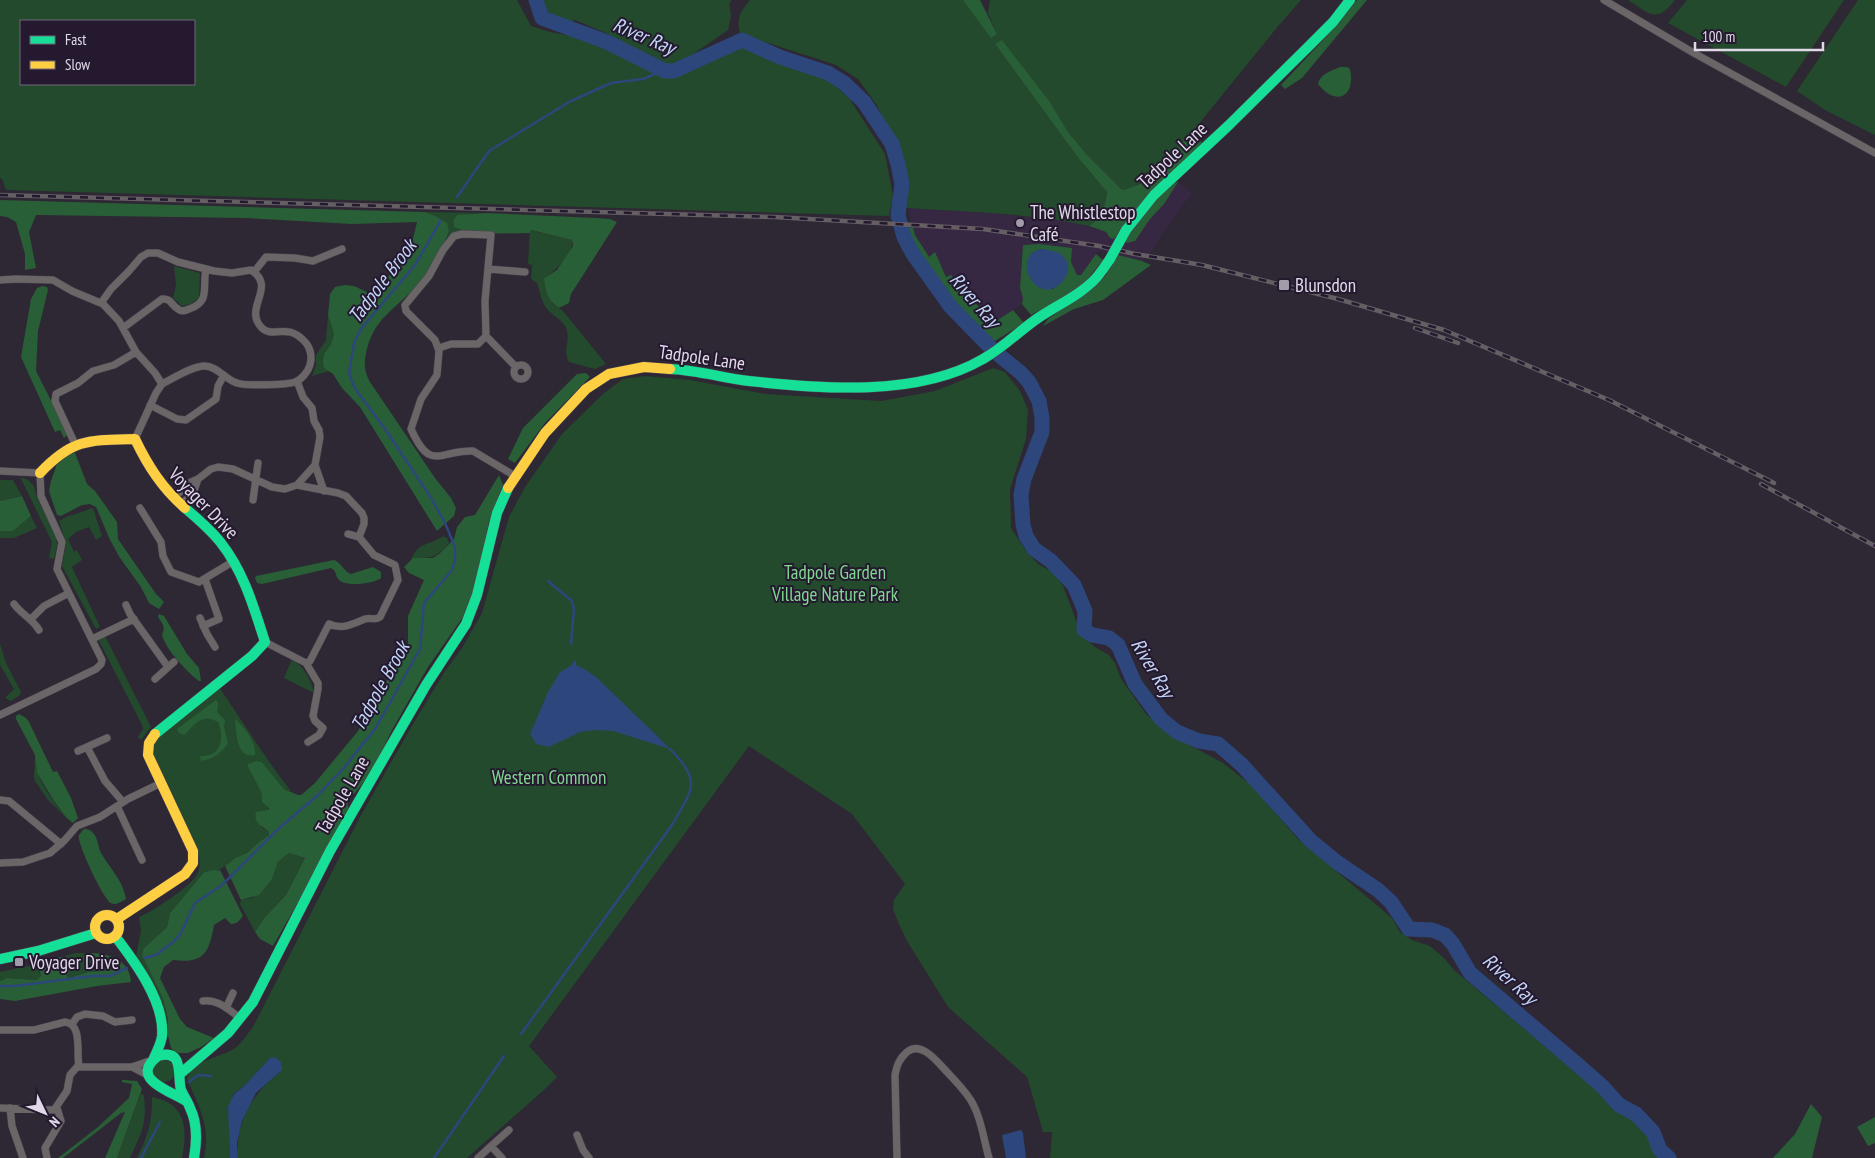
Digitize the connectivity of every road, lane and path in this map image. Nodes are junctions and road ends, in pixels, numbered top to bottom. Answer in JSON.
{"nodes":[{"id":1,"x":1350,"y":0,"type":"edge"},
{"id":2,"x":1604,"y":0,"type":"edge"},
{"id":3,"x":1875,"y":153,"type":"edge"},
{"id":4,"x":342,"y":249,"type":"dead end"},
{"id":5,"x":206,"y":269,"type":"junction"},
{"id":6,"x":488,"y":269,"type":"junction"},
{"id":7,"x":254,"y":272,"type":"junction"},
{"id":8,"x":525,"y":272,"type":"dead end"},
{"id":9,"x":0,"y":280,"type":"edge"},
{"id":10,"x":101,"y":303,"type":"junction"},
{"id":11,"x":123,"y":328,"type":"junction"},
{"id":12,"x":486,"y":336,"type":"junction"},
{"id":13,"x":439,"y":348,"type":"junction"},
{"id":14,"x":136,"y":352,"type":"junction"},
{"id":15,"x":516,"y":367,"type":"dead end"},
{"id":16,"x":224,"y":375,"type":"junction"},
{"id":17,"x":296,"y":381,"type":"junction"},
{"id":18,"x":162,"y":384,"type":"junction"},
{"id":19,"x":150,"y":405,"type":"junction"},
{"id":20,"x":135,"y":439,"type":"junction"},
{"id":21,"x":75,"y":444,"type":"junction"},
{"id":22,"x":258,"y":463,"type":"dead end"},
{"id":23,"x":315,"y":464,"type":"junction"},
{"id":24,"x":0,"y":471,"type":"edge"},
{"id":25,"x":40,"y":473,"type":"junction"},
{"id":26,"x":515,"y":476,"type":"junction"},
{"id":27,"x":257,"y":480,"type":"junction"},
{"id":28,"x":297,"y":485,"type":"junction"},
{"id":29,"x":324,"y":490,"type":"junction"},
{"id":30,"x":254,"y":500,"type":"dead end"},
{"id":31,"x":178,"y":501,"type":"junction"},
{"id":32,"x":140,"y":508,"type":"dead end"},
{"id":33,"x":348,"y":534,"type":"dead end"},
{"id":34,"x":359,"y":537,"type":"junction"},
{"id":35,"x":234,"y":561,"type":"junction"},
{"id":36,"x":205,"y":579,"type":"junction"},
{"id":37,"x":69,"y":593,"type":"junction"},
{"id":38,"x":14,"y":604,"type":"dead end"},
{"id":39,"x":126,"y":605,"type":"dead end"},
{"id":40,"x":200,"y":618,"type":"dead end"},
{"id":41,"x":31,"y":619,"type":"junction"},
{"id":42,"x":134,"y":619,"type":"junction"},
{"id":43,"x":203,"y":626,"type":"junction"},
{"id":44,"x":39,"y":630,"type":"dead end"},
{"id":45,"x":92,"y":639,"type":"junction"},
{"id":46,"x":265,"y":642,"type":"junction"},
{"id":47,"x":215,"y":646,"type":"dead end"},
{"id":48,"x":174,"y":662,"type":"dead end"},
{"id":49,"x":306,"y":663,"type":"junction"},
{"id":50,"x":168,"y":667,"type":"junction"},
{"id":51,"x":155,"y":679,"type":"dead end"},
{"id":52,"x":0,"y":715,"type":"edge"},
{"id":53,"x":107,"y":738,"type":"dead end"},
{"id":54,"x":308,"y":742,"type":"dead end"},
{"id":55,"x":87,"y":747,"type":"junction"},
{"id":56,"x":78,"y":752,"type":"dead end"},
{"id":57,"x":161,"y":783,"type":"junction"},
{"id":58,"x":0,"y":800,"type":"edge"},
{"id":59,"x":120,"y":804,"type":"junction"},
{"id":60,"x":61,"y":844,"type":"junction"},
{"id":61,"x":142,"y":860,"type":"dead end"},
{"id":62,"x":0,"y":863,"type":"edge"},
{"id":63,"x":117,"y":919,"type":"junction"},
{"id":64,"x":96,"y":932,"type":"junction"},
{"id":65,"x":115,"y":936,"type":"junction"},
{"id":66,"x":0,"y":959,"type":"edge"},
{"id":67,"x":233,"y":993,"type":"dead end"},
{"id":68,"x":203,"y":1001,"type":"dead end"},
{"id":69,"x":226,"y":1008,"type":"junction"},
{"id":70,"x":240,"y":1018,"type":"junction"},
{"id":71,"x":132,"y":1020,"type":"dead end"},
{"id":72,"x":72,"y":1024,"type":"junction"},
{"id":73,"x":0,"y":1030,"type":"edge"},
{"id":74,"x":162,"y":1036,"type":"junction"},
{"id":75,"x":202,"y":1054,"type":"junction"},
{"id":76,"x":174,"y":1058,"type":"junction"},
{"id":77,"x":153,"y":1059,"type":"junction"},
{"id":78,"x":80,"y":1067,"type":"junction"},
{"id":79,"x":132,"y":1067,"type":"junction"},
{"id":80,"x":148,"y":1076,"type":"junction"},
{"id":81,"x":180,"y":1076,"type":"junction"},
{"id":82,"x":161,"y":1088,"type":"junction"},
{"id":83,"x":186,"y":1101,"type":"junction"},
{"id":84,"x":0,"y":1108,"type":"edge"},
{"id":85,"x":10,"y":1108,"type":"junction"},
{"id":86,"x":57,"y":1108,"type":"junction"},
{"id":87,"x":508,"y":1130,"type":"dead end"},
{"id":88,"x":576,"y":1135,"type":"dead end"},
{"id":89,"x":491,"y":1146,"type":"junction"},
{"id":90,"x":23,"y":1158,"type":"edge"},
{"id":91,"x":47,"y":1158,"type":"edge"},
{"id":92,"x":194,"y":1158,"type":"edge"},
{"id":93,"x":478,"y":1158,"type":"edge"},
{"id":94,"x":502,"y":1158,"type":"edge"},
{"id":95,"x":589,"y":1158,"type":"edge"},
{"id":96,"x":897,"y":1158,"type":"edge"},
{"id":97,"x":989,"y":1158,"type":"edge"}],
"edges":[{"from":1,"to":26,"type":"street","name":"Tadpole Lane","bridge":true},
{"from":2,"to":3,"type":"street"},
{"from":4,"to":7,"type":"street"},
{"from":5,"to":7,"type":"street"},
{"from":5,"to":10,"type":"street"},
{"from":5,"to":11,"type":"street"},
{"from":6,"to":8,"type":"street"},
{"from":6,"to":12,"type":"street"},
{"from":6,"to":13,"type":"street"},
{"from":7,"to":17,"type":"street"},
{"from":9,"to":10,"type":"street"},
{"from":10,"to":11,"type":"street"},
{"from":11,"to":14,"type":"street"},
{"from":12,"to":13,"type":"street"},
{"from":12,"to":15,"type":"street"},
{"from":13,"to":26,"type":"street"},
{"from":14,"to":18,"type":"street"},
{"from":14,"to":21,"type":"street"},
{"from":16,"to":17,"type":"street"},
{"from":16,"to":18,"type":"street"},
{"from":16,"to":19,"type":"street"},
{"from":17,"to":23,"type":"street"},
{"from":18,"to":19,"type":"street"},
{"from":19,"to":20,"type":"street"},
{"from":20,"to":21,"type":"street"},
{"from":20,"to":31,"type":"street","name":"Voyager Drive"},
{"from":21,"to":25,"type":"street"},
{"from":22,"to":27,"type":"street"},
{"from":23,"to":28,"type":"street"},
{"from":23,"to":29,"type":"street"},
{"from":24,"to":25,"type":"street"},
{"from":25,"to":37,"type":"street"},
{"from":26,"to":70,"type":"street","name":"Tadpole Lane"},
{"from":27,"to":28,"type":"street"},
{"from":27,"to":30,"type":"street"},
{"from":27,"to":31,"type":"street"},
{"from":28,"to":29,"type":"street"},
{"from":29,"to":34,"type":"street"},
{"from":31,"to":35,"type":"street","name":"Voyager Drive"},
{"from":32,"to":36,"type":"street"},
{"from":33,"to":34,"type":"street"},
{"from":34,"to":49,"type":"street"},
{"from":35,"to":36,"type":"street"},
{"from":35,"to":46,"type":"street","name":"Voyager Drive"},
{"from":36,"to":43,"type":"street"},
{"from":37,"to":41,"type":"street"},
{"from":37,"to":45,"type":"street"},
{"from":38,"to":41,"type":"street"},
{"from":39,"to":42,"type":"street"},
{"from":40,"to":43,"type":"street"},
{"from":41,"to":44,"type":"street"},
{"from":42,"to":45,"type":"street"},
{"from":42,"to":50,"type":"street"},
{"from":43,"to":47,"type":"street"},
{"from":45,"to":52,"type":"street"},
{"from":46,"to":49,"type":"street"},
{"from":46,"to":57,"type":"street"},
{"from":48,"to":50,"type":"street"},
{"from":49,"to":54,"type":"street"},
{"from":50,"to":51,"type":"street"},
{"from":53,"to":55,"type":"street"},
{"from":55,"to":56,"type":"street"},
{"from":55,"to":59,"type":"street"},
{"from":57,"to":59,"type":"street"},
{"from":57,"to":63,"type":"street"},
{"from":58,"to":60,"type":"street"},
{"from":59,"to":60,"type":"street"},
{"from":59,"to":61,"type":"street"},
{"from":60,"to":62,"type":"street"},
{"from":63,"to":64,"type":"street"},
{"from":63,"to":65,"type":"street"},
{"from":64,"to":65,"type":"street"},
{"from":64,"to":66,"type":"street"},
{"from":65,"to":74,"type":"street"},
{"from":67,"to":69,"type":"street"},
{"from":68,"to":69,"type":"street"},
{"from":69,"to":70,"type":"street"},
{"from":70,"to":75,"type":"street","name":"Tadpole Lane"},
{"from":71,"to":72,"type":"street"},
{"from":72,"to":73,"type":"street"},
{"from":72,"to":78,"type":"street"},
{"from":74,"to":76,"type":"street"},
{"from":74,"to":77,"type":"street"},
{"from":75,"to":76,"type":"street","name":"Tadpole Lane"},
{"from":75,"to":81,"type":"street","name":"Tadpole Lane"},
{"from":76,"to":77,"type":"street","name":"Tadpole Lane"},
{"from":76,"to":81,"type":"street"},
{"from":77,"to":79,"type":"street"},
{"from":77,"to":80,"type":"street"},
{"from":78,"to":79,"type":"street"},
{"from":78,"to":86,"type":"street"},
{"from":79,"to":80,"type":"street"},
{"from":80,"to":82,"type":"street"},
{"from":81,"to":82,"type":"street","name":"Tadpole Lane"},
{"from":81,"to":83,"type":"street"},
{"from":82,"to":83,"type":"street"},
{"from":83,"to":92,"type":"street"},
{"from":84,"to":85,"type":"street"},
{"from":85,"to":86,"type":"street"},
{"from":85,"to":90,"type":"street"},
{"from":86,"to":91,"type":"street"},
{"from":87,"to":89,"type":"street"},
{"from":88,"to":95,"type":"street"},
{"from":89,"to":93,"type":"street"},
{"from":89,"to":94,"type":"street"},
{"from":96,"to":97,"type":"street"}]}
